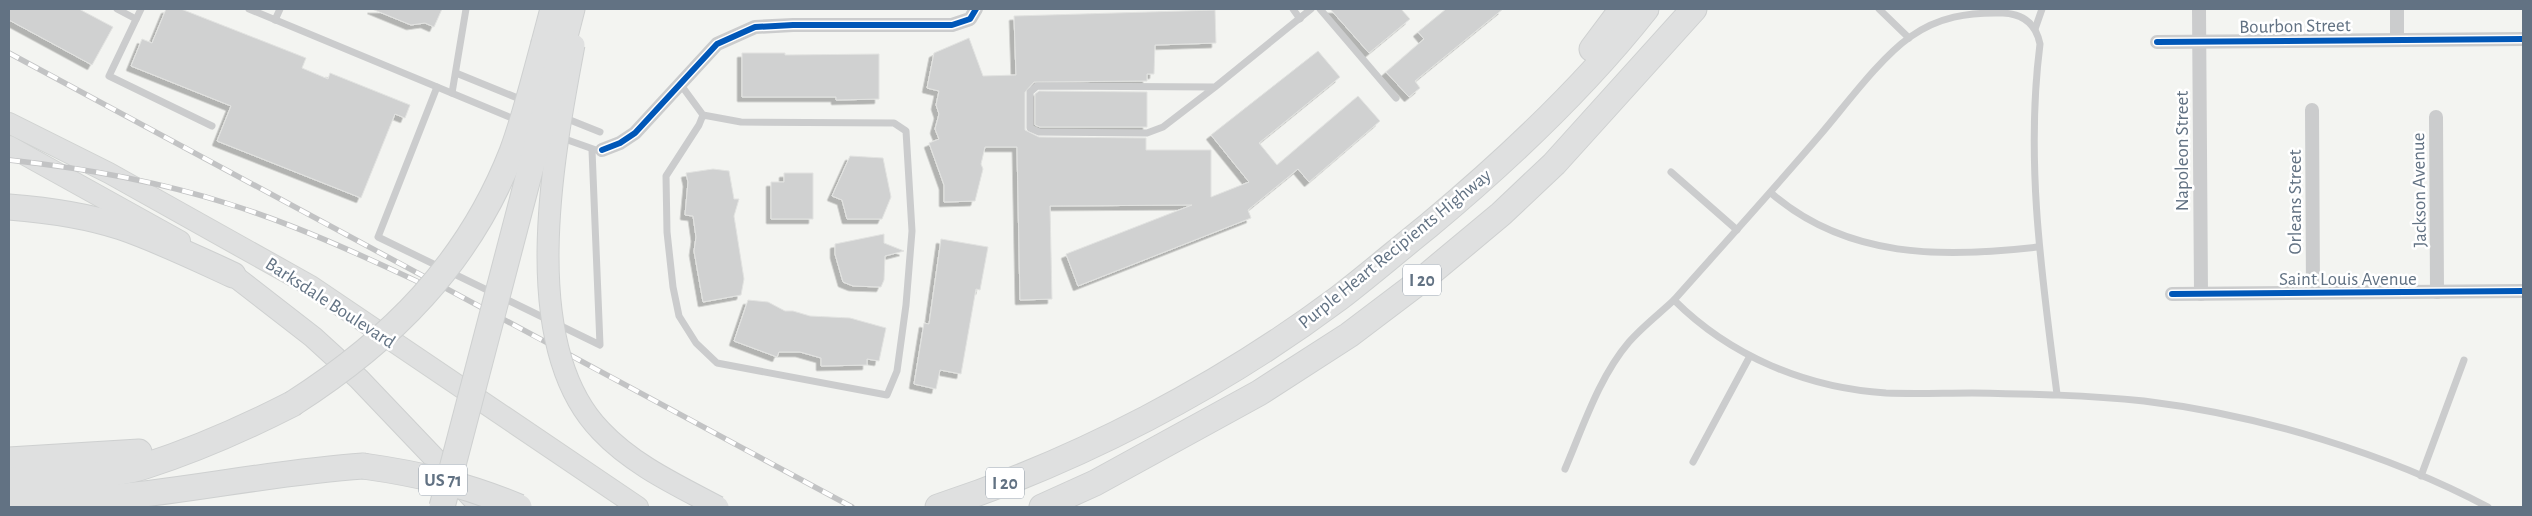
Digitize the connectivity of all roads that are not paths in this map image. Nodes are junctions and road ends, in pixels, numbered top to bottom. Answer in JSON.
{"nodes":[{"id":1,"x":117,"y":9,"type":"edge"},
{"id":2,"x":141,"y":9,"type":"edge"},
{"id":3,"x":250,"y":9,"type":"edge"},
{"id":4,"x":280,"y":9,"type":"edge"},
{"id":5,"x":466,"y":9,"type":"edge"},
{"id":6,"x":553,"y":9,"type":"edge"},
{"id":7,"x":574,"y":9,"type":"edge"},
{"id":8,"x":976,"y":9,"type":"edge"},
{"id":9,"x":1293,"y":9,"type":"edge"},
{"id":10,"x":1311,"y":9,"type":"edge"},
{"id":11,"x":1320,"y":9,"type":"edge"},
{"id":12,"x":1622,"y":9,"type":"edge"},
{"id":13,"x":1646,"y":9,"type":"edge"},
{"id":14,"x":1694,"y":9,"type":"edge"},
{"id":15,"x":1879,"y":9,"type":"edge"},
{"id":16,"x":2042,"y":9,"type":"edge"},
{"id":17,"x":2199,"y":9,"type":"edge"},
{"id":18,"x":2397,"y":9,"type":"edge"},
{"id":19,"x":136,"y":19,"type":"junction"},
{"id":20,"x":1300,"y":19,"type":"junction"},
{"id":21,"x":275,"y":20,"type":"junction"},
{"id":22,"x":2035,"y":29,"type":"junction"},
{"id":23,"x":1909,"y":38,"type":"junction"},
{"id":24,"x":2397,"y":39,"type":"junction"},
{"id":25,"x":2523,"y":39,"type":"edge"},
{"id":26,"x":2199,"y":41,"type":"junction"},
{"id":27,"x":2157,"y":42,"type":"dead end"},
{"id":28,"x":559,"y":46,"type":"junction"},
{"id":29,"x":456,"y":73,"type":"junction"},
{"id":30,"x":681,"y":85,"type":"junction"},
{"id":31,"x":437,"y":87,"type":"junction"},
{"id":32,"x":1215,"y":87,"type":"junction"},
{"id":33,"x":452,"y":93,"type":"junction"},
{"id":34,"x":1396,"y":98,"type":"dead end"},
{"id":35,"x":2312,"y":110,"type":"dead end"},
{"id":36,"x":703,"y":115,"type":"junction"},
{"id":37,"x":2436,"y":117,"type":"dead end"},
{"id":38,"x":1546,"y":120,"type":"junction"},
{"id":39,"x":9,"y":123,"type":"edge"},
{"id":40,"x":212,"y":126,"type":"dead end"},
{"id":41,"x":600,"y":132,"type":"dead end"},
{"id":42,"x":9,"y":146,"type":"edge"},
{"id":43,"x":597,"y":150,"type":"junction"},
{"id":44,"x":1671,"y":172,"type":"dead end"},
{"id":45,"x":1771,"y":193,"type":"junction"},
{"id":46,"x":9,"y":207,"type":"edge"},
{"id":47,"x":1737,"y":230,"type":"junction"},
{"id":48,"x":2038,"y":247,"type":"junction"},
{"id":49,"x":233,"y":275,"type":"junction"},
{"id":50,"x":2523,"y":291,"type":"edge"},
{"id":51,"x":2313,"y":292,"type":"junction"},
{"id":52,"x":2437,"y":292,"type":"junction"},
{"id":53,"x":2172,"y":294,"type":"dead end"},
{"id":54,"x":2200,"y":294,"type":"junction"},
{"id":55,"x":1674,"y":300,"type":"junction"},
{"id":56,"x":1750,"y":356,"type":"junction"},
{"id":57,"x":2464,"y":360,"type":"dead end"},
{"id":58,"x":2057,"y":394,"type":"junction"},
{"id":59,"x":198,"y":444,"type":"junction"},
{"id":60,"x":9,"y":460,"type":"edge"},
{"id":61,"x":1693,"y":462,"type":"dead end"},
{"id":62,"x":1565,"y":469,"type":"dead end"},
{"id":63,"x":2421,"y":476,"type":"junction"},
{"id":64,"x":9,"y":480,"type":"edge"},
{"id":65,"x":9,"y":501,"type":"edge"},
{"id":66,"x":442,"y":507,"type":"edge"},
{"id":67,"x":481,"y":507,"type":"edge"},
{"id":68,"x":519,"y":507,"type":"edge"},
{"id":69,"x":638,"y":507,"type":"edge"},
{"id":70,"x":718,"y":507,"type":"edge"},
{"id":71,"x":938,"y":507,"type":"edge"},
{"id":72,"x":1042,"y":507,"type":"edge"},
{"id":73,"x":2488,"y":507,"type":"edge"}],
"edges":[{"from":1,"to":19,"type":"lane"},
{"from":2,"to":19,"type":"lane"},
{"from":3,"to":21,"type":"lane"},
{"from":4,"to":21,"type":"lane"},
{"from":5,"to":29,"type":"lane"},
{"from":6,"to":28,"type":"highway"},
{"from":7,"to":28,"type":"highway"},
{"from":8,"to":30,"type":"street"},
{"from":9,"to":20,"type":"lane"},
{"from":10,"to":20,"type":"lane"},
{"from":11,"to":34,"type":"lane"},
{"from":12,"to":38,"type":"highway"},
{"from":13,"to":38,"type":"highway","name":"Purple Heart Recipients Highway","number":"I 20"},
{"from":14,"to":72,"type":"highway","name":"Purple Heart Recipients Highway","number":"I 20"},
{"from":15,"to":23,"type":"lane"},
{"from":16,"to":22,"type":"lane"},
{"from":17,"to":26,"type":"street","name":"Napoleon Street"},
{"from":18,"to":24,"type":"street"},
{"from":19,"to":40,"type":"lane"},
{"from":20,"to":32,"type":"lane"},
{"from":21,"to":31,"type":"lane"},
{"from":22,"to":23,"type":"lane"},
{"from":22,"to":48,"type":"lane"},
{"from":23,"to":45,"type":"lane"},
{"from":24,"to":25,"type":"street","name":"Bourbon Street"},
{"from":24,"to":26,"type":"street","name":"Bourbon Street"},
{"from":26,"to":27,"type":"street","name":"Bourbon Street"},
{"from":26,"to":54,"type":"street","name":"Napoleon Street"},
{"from":28,"to":59,"type":"highway","bridge":true},
{"from":28,"to":66,"type":"highway","bridge":true},
{"from":28,"to":70,"type":"main road","bridge":true},
{"from":29,"to":33,"type":"lane"},
{"from":29,"to":41,"type":"lane"},
{"from":30,"to":36,"type":"lane"},
{"from":30,"to":43,"type":"street"},
{"from":31,"to":33,"type":"lane"},
{"from":31,"to":43,"type":"lane"},
{"from":32,"to":32,"type":"lane"},
{"from":33,"to":43,"type":"lane"},
{"from":35,"to":51,"type":"street","name":"Orleans Street"},
{"from":36,"to":36,"type":"lane"},
{"from":37,"to":52,"type":"street","name":"Jackson Avenue"},
{"from":38,"to":71,"type":"highway","name":"Purple Heart Recipients Highway","number":"I 20"},
{"from":39,"to":69,"type":"main road","name":"Barksdale Boulevard"},
{"from":42,"to":49,"type":"main road","name":"Barksdale Boulevard"},
{"from":44,"to":47,"type":"lane"},
{"from":45,"to":47,"type":"lane"},
{"from":45,"to":48,"type":"lane"},
{"from":46,"to":49,"type":"highway"},
{"from":47,"to":55,"type":"lane"},
{"from":48,"to":58,"type":"lane"},
{"from":49,"to":67,"type":"main road","name":"Barksdale Boulevard"},
{"from":50,"to":52,"type":"street","name":"Saint Louis Avenue"},
{"from":51,"to":52,"type":"street","name":"Saint Louis Avenue"},
{"from":51,"to":54,"type":"street","name":"Saint Louis Avenue"},
{"from":53,"to":54,"type":"street","name":"Saint Louis Avenue"},
{"from":55,"to":56,"type":"lane"},
{"from":55,"to":62,"type":"lane"},
{"from":56,"to":58,"type":"lane"},
{"from":56,"to":61,"type":"lane"},
{"from":57,"to":63,"type":"lane"},
{"from":58,"to":63,"type":"lane"},
{"from":59,"to":60,"type":"highway"},
{"from":59,"to":64,"type":"highway"},
{"from":63,"to":73,"type":"lane"},
{"from":65,"to":68,"type":"highway","number":"US 71","bridge":true}]}
